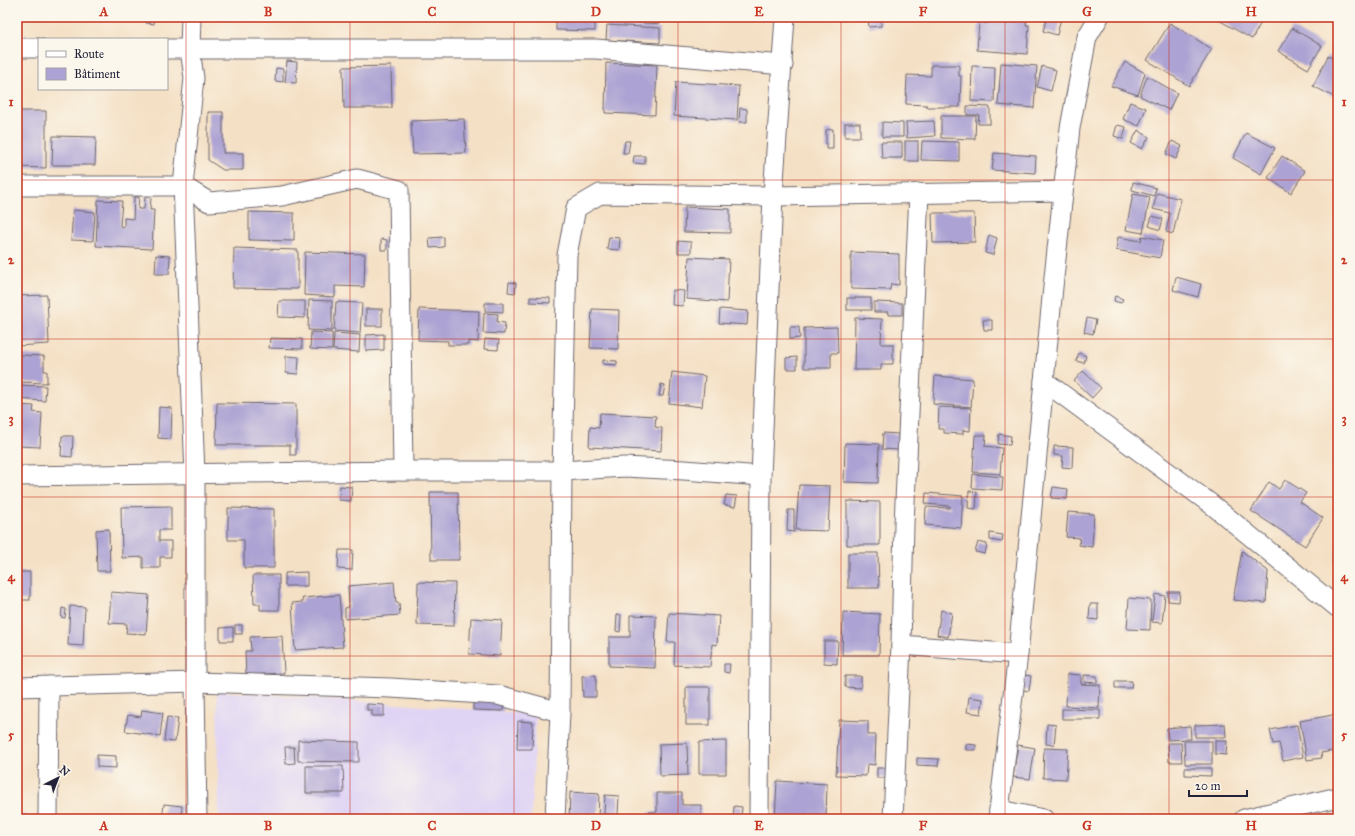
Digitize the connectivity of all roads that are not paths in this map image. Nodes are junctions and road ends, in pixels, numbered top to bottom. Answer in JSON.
{"nodes":[{"id":1,"x":191,"y":17,"type":"edge"},
{"id":2,"x":785,"y":17,"type":"edge"},
{"id":3,"x":1099,"y":17,"type":"edge"},
{"id":4,"x":17,"y":48,"type":"edge"},
{"id":5,"x":38,"y":48,"type":"edge"},
{"id":6,"x":168,"y":49,"type":"edge"},
{"id":7,"x":190,"y":49,"type":"junction"},
{"id":8,"x":783,"y":65,"type":"junction"},
{"id":9,"x":17,"y":186,"type":"edge"},
{"id":10,"x":183,"y":186,"type":"junction"},
{"id":11,"x":1063,"y":191,"type":"junction"},
{"id":12,"x":919,"y":194,"type":"junction"},
{"id":13,"x":773,"y":196,"type":"junction"},
{"id":14,"x":1044,"y":381,"type":"junction"},
{"id":15,"x":562,"y":470,"type":"junction"},
{"id":16,"x":402,"y":471,"type":"junction"},
{"id":17,"x":195,"y":473,"type":"junction"},
{"id":18,"x":17,"y":476,"type":"edge"},
{"id":19,"x":761,"y":476,"type":"junction"},
{"id":20,"x":1338,"y":608,"type":"edge"},
{"id":21,"x":901,"y":645,"type":"junction"},
{"id":22,"x":1018,"y":654,"type":"junction"},
{"id":23,"x":194,"y":682,"type":"junction"},
{"id":24,"x":49,"y":686,"type":"junction"},
{"id":25,"x":17,"y":687,"type":"edge"},
{"id":26,"x":560,"y":712,"type":"junction"},
{"id":27,"x":1338,"y":797,"type":"edge"},
{"id":28,"x":999,"y":815,"type":"edge"},
{"id":29,"x":48,"y":819,"type":"edge"},
{"id":30,"x":197,"y":819,"type":"edge"},
{"id":31,"x":555,"y":819,"type":"edge"},
{"id":32,"x":759,"y":819,"type":"edge"},
{"id":33,"x":893,"y":819,"type":"edge"},
{"id":34,"x":1044,"y":819,"type":"edge"},
{"id":35,"x":1244,"y":819,"type":"edge"}],
"edges":[{"from":1,"to":7,"type":"street"},
{"from":2,"to":8,"type":"street"},
{"from":3,"to":11,"type":"street"},
{"from":4,"to":5,"type":"street"},
{"from":6,"to":7,"type":"street"},
{"from":7,"to":8,"type":"street"},
{"from":7,"to":10,"type":"street"},
{"from":8,"to":13,"type":"street"},
{"from":9,"to":10,"type":"street"},
{"from":10,"to":16,"type":"street"},
{"from":10,"to":17,"type":"street"},
{"from":11,"to":12,"type":"street"},
{"from":11,"to":14,"type":"street"},
{"from":12,"to":13,"type":"street"},
{"from":12,"to":21,"type":"street"},
{"from":13,"to":15,"type":"street"},
{"from":13,"to":19,"type":"street"},
{"from":14,"to":20,"type":"street"},
{"from":14,"to":22,"type":"street"},
{"from":15,"to":16,"type":"street"},
{"from":15,"to":19,"type":"street"},
{"from":15,"to":26,"type":"street"},
{"from":16,"to":17,"type":"street"},
{"from":17,"to":18,"type":"street"},
{"from":17,"to":23,"type":"street"},
{"from":19,"to":32,"type":"street"},
{"from":21,"to":22,"type":"street"},
{"from":21,"to":33,"type":"street"},
{"from":22,"to":28,"type":"street"},
{"from":23,"to":24,"type":"street"},
{"from":23,"to":26,"type":"street"},
{"from":23,"to":30,"type":"street"},
{"from":24,"to":25,"type":"street"},
{"from":24,"to":29,"type":"street"},
{"from":26,"to":31,"type":"street"},
{"from":27,"to":35,"type":"street"},
{"from":28,"to":34,"type":"street"}]}
